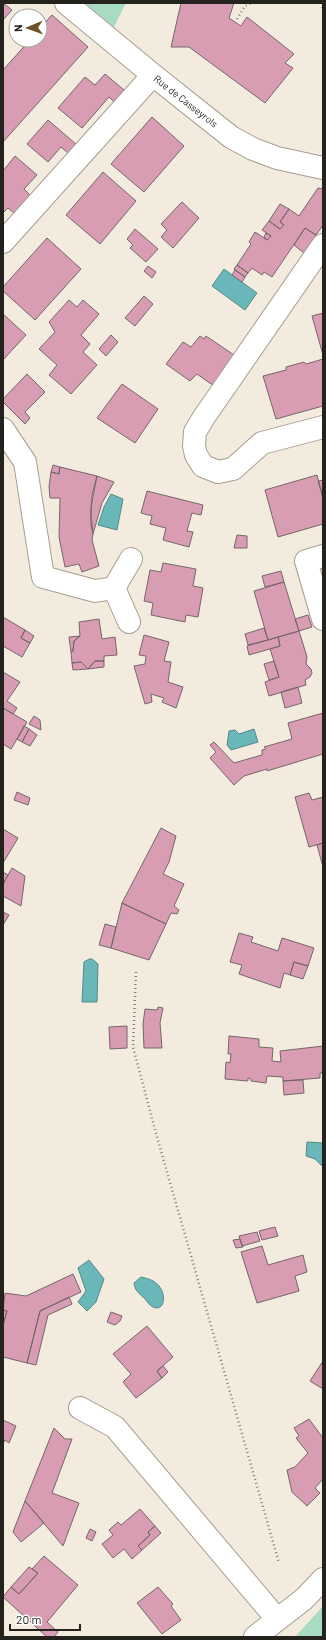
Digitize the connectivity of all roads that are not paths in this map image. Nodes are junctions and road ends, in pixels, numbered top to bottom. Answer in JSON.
{"nodes":[{"id":1,"x":66,"y":3,"type":"edge"},
{"id":2,"x":153,"y":75,"type":"junction"},
{"id":3,"x":323,"y":168,"type":"edge"},
{"id":4,"x":3,"y":242,"type":"edge"},
{"id":5,"x":323,"y":245,"type":"edge"},
{"id":6,"x":323,"y":427,"type":"edge"},
{"id":7,"x":3,"y":429,"type":"edge"},
{"id":8,"x":323,"y":556,"type":"edge"},
{"id":9,"x":131,"y":560,"type":"dead end"},
{"id":10,"x":114,"y":588,"type":"junction"},
{"id":11,"x":323,"y":619,"type":"edge"},
{"id":12,"x":128,"y":622,"type":"dead end"},
{"id":13,"x":80,"y":1408,"type":"dead end"},
{"id":14,"x":323,"y":1579,"type":"edge"},
{"id":15,"x":278,"y":1619,"type":"junction"},
{"id":16,"x":254,"y":1637,"type":"edge"}],
"edges":[{"from":1,"to":2,"type":"street","name":"Rue de Casseyrols"},
{"from":2,"to":3,"type":"street","name":"Rue de Casseyrols"},
{"from":2,"to":4,"type":"street"},
{"from":5,"to":6,"type":"street"},
{"from":7,"to":10,"type":"street"},
{"from":8,"to":11,"type":"street"},
{"from":9,"to":10,"type":"street"},
{"from":10,"to":12,"type":"street"},
{"from":13,"to":15,"type":"street"},
{"from":14,"to":15,"type":"street"},
{"from":15,"to":16,"type":"street"}]}
